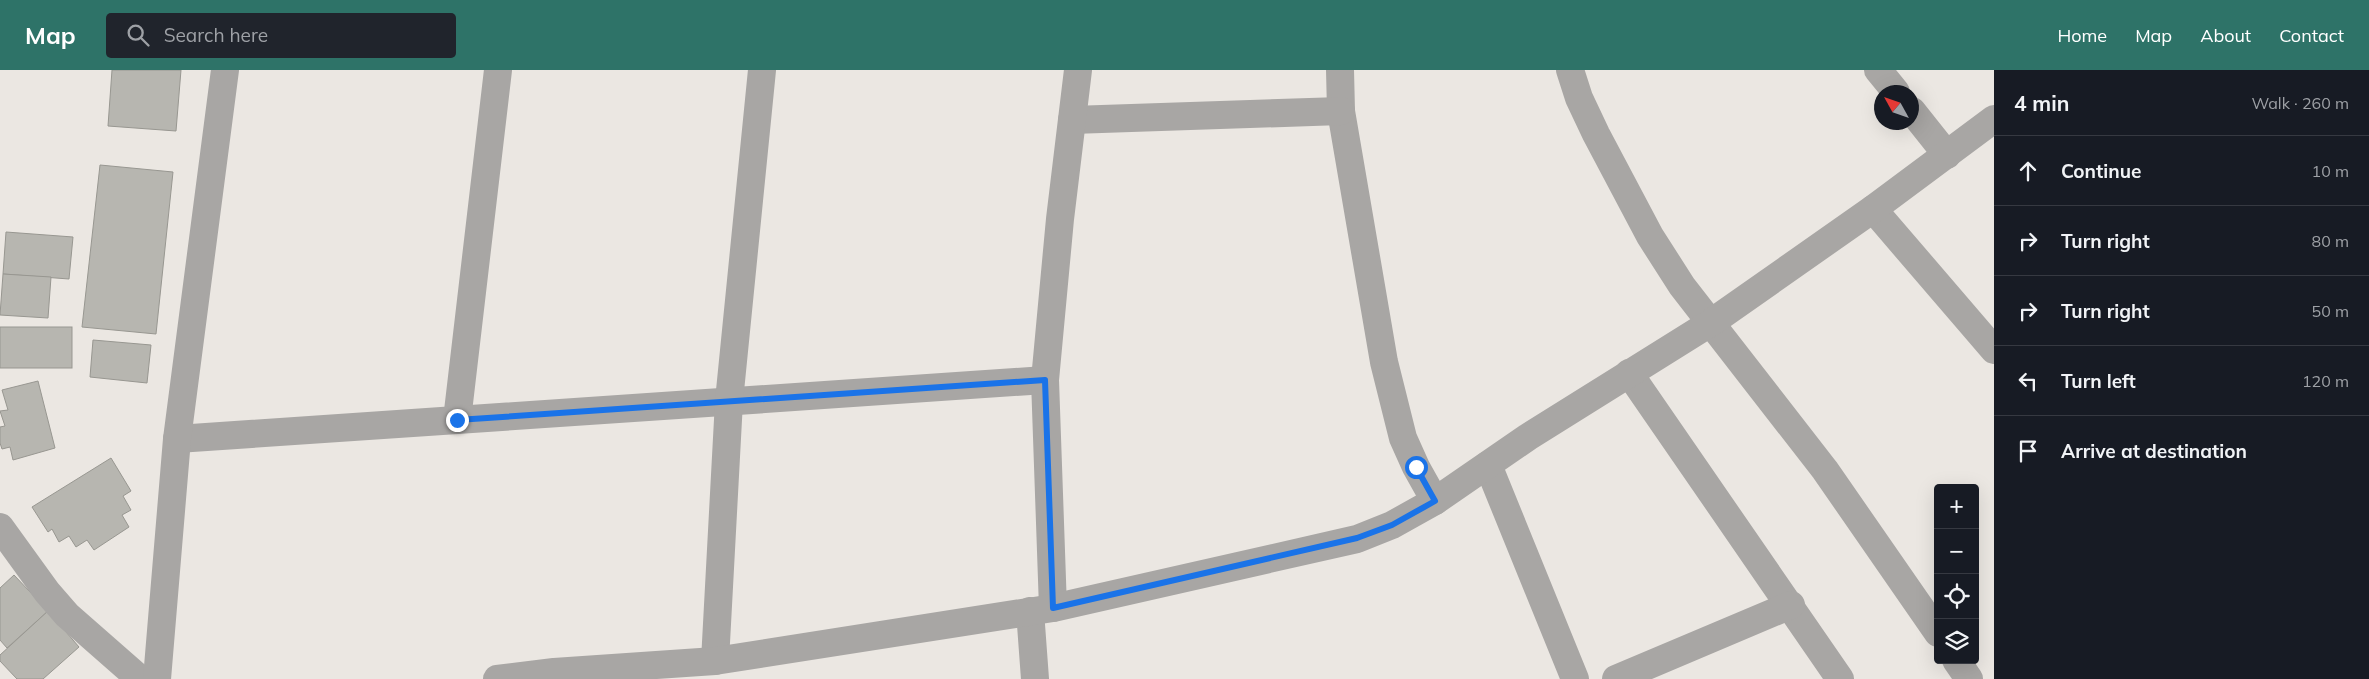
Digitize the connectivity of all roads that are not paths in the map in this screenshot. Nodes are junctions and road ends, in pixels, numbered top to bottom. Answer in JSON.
{"nodes":[{"id":1,"x":225,"y":70,"type":"edge"},
{"id":2,"x":498,"y":70,"type":"edge"},
{"id":3,"x":762,"y":70,"type":"edge"},
{"id":4,"x":1078,"y":70,"type":"edge"},
{"id":5,"x":1340,"y":70,"type":"edge"},
{"id":6,"x":1570,"y":70,"type":"edge"},
{"id":7,"x":1878,"y":70,"type":"edge"},
{"id":8,"x":1890,"y":85,"type":"edge"},
{"id":9,"x":1341,"y":111,"type":"junction"},
{"id":10,"x":1994,"y":119,"type":"edge"},
{"id":11,"x":1072,"y":120,"type":"junction"},
{"id":12,"x":1919,"y":120,"type":"edge"},
{"id":13,"x":1947,"y":155,"type":"junction"},
{"id":14,"x":1873,"y":209,"type":"junction"},
{"id":15,"x":1712,"y":322,"type":"junction"},
{"id":16,"x":1994,"y":350,"type":"edge"},
{"id":17,"x":1629,"y":373,"type":"junction"},
{"id":18,"x":1045,"y":380,"type":"junction"},
{"id":19,"x":729,"y":401,"type":"junction"},
{"id":20,"x":457,"y":420,"type":"junction"},
{"id":21,"x":177,"y":439,"type":"junction"},
{"id":22,"x":1488,"y":464,"type":"junction"},
{"id":23,"x":1435,"y":501,"type":"junction"},
{"id":24,"x":0,"y":527,"type":"edge"},
{"id":25,"x":1790,"y":605,"type":"junction"},
{"id":26,"x":1042,"y":610,"type":"junction"},
{"id":27,"x":1934,"y":627,"type":"edge"},
{"id":28,"x":715,"y":662,"type":"junction"},
{"id":29,"x":1959,"y":664,"type":"edge"},
{"id":30,"x":140,"y":679,"type":"edge"},
{"id":31,"x":157,"y":679,"type":"edge"},
{"id":32,"x":496,"y":679,"type":"edge"},
{"id":33,"x":1035,"y":679,"type":"edge"},
{"id":34,"x":1574,"y":679,"type":"edge"},
{"id":35,"x":1616,"y":679,"type":"edge"},
{"id":36,"x":1840,"y":679,"type":"edge"},
{"id":37,"x":1969,"y":679,"type":"edge"}],
"edges":[{"from":1,"to":21,"type":"street"},
{"from":2,"to":20,"type":"street"},
{"from":3,"to":19,"type":"street"},
{"from":4,"to":11,"type":"street"},
{"from":5,"to":9,"type":"street"},
{"from":6,"to":15,"type":"street"},
{"from":7,"to":8,"type":"street"},
{"from":9,"to":11,"type":"street"},
{"from":9,"to":23,"type":"street"},
{"from":10,"to":13,"type":"street"},
{"from":11,"to":18,"type":"street"},
{"from":12,"to":13,"type":"street"},
{"from":13,"to":14,"type":"street"},
{"from":14,"to":15,"type":"street"},
{"from":14,"to":16,"type":"street"},
{"from":15,"to":17,"type":"street"},
{"from":15,"to":27,"type":"street"},
{"from":17,"to":22,"type":"street"},
{"from":17,"to":25,"type":"street"},
{"from":18,"to":19,"type":"street"},
{"from":18,"to":26,"type":"street"},
{"from":19,"to":20,"type":"street"},
{"from":19,"to":28,"type":"street"},
{"from":20,"to":21,"type":"street"},
{"from":21,"to":31,"type":"street"},
{"from":22,"to":23,"type":"street"},
{"from":22,"to":34,"type":"street"},
{"from":23,"to":26,"type":"street"},
{"from":24,"to":30,"type":"street"},
{"from":25,"to":35,"type":"street"},
{"from":25,"to":36,"type":"street"},
{"from":26,"to":28,"type":"street"},
{"from":26,"to":33,"type":"street"},
{"from":28,"to":32,"type":"street"},
{"from":29,"to":37,"type":"street"}]}
